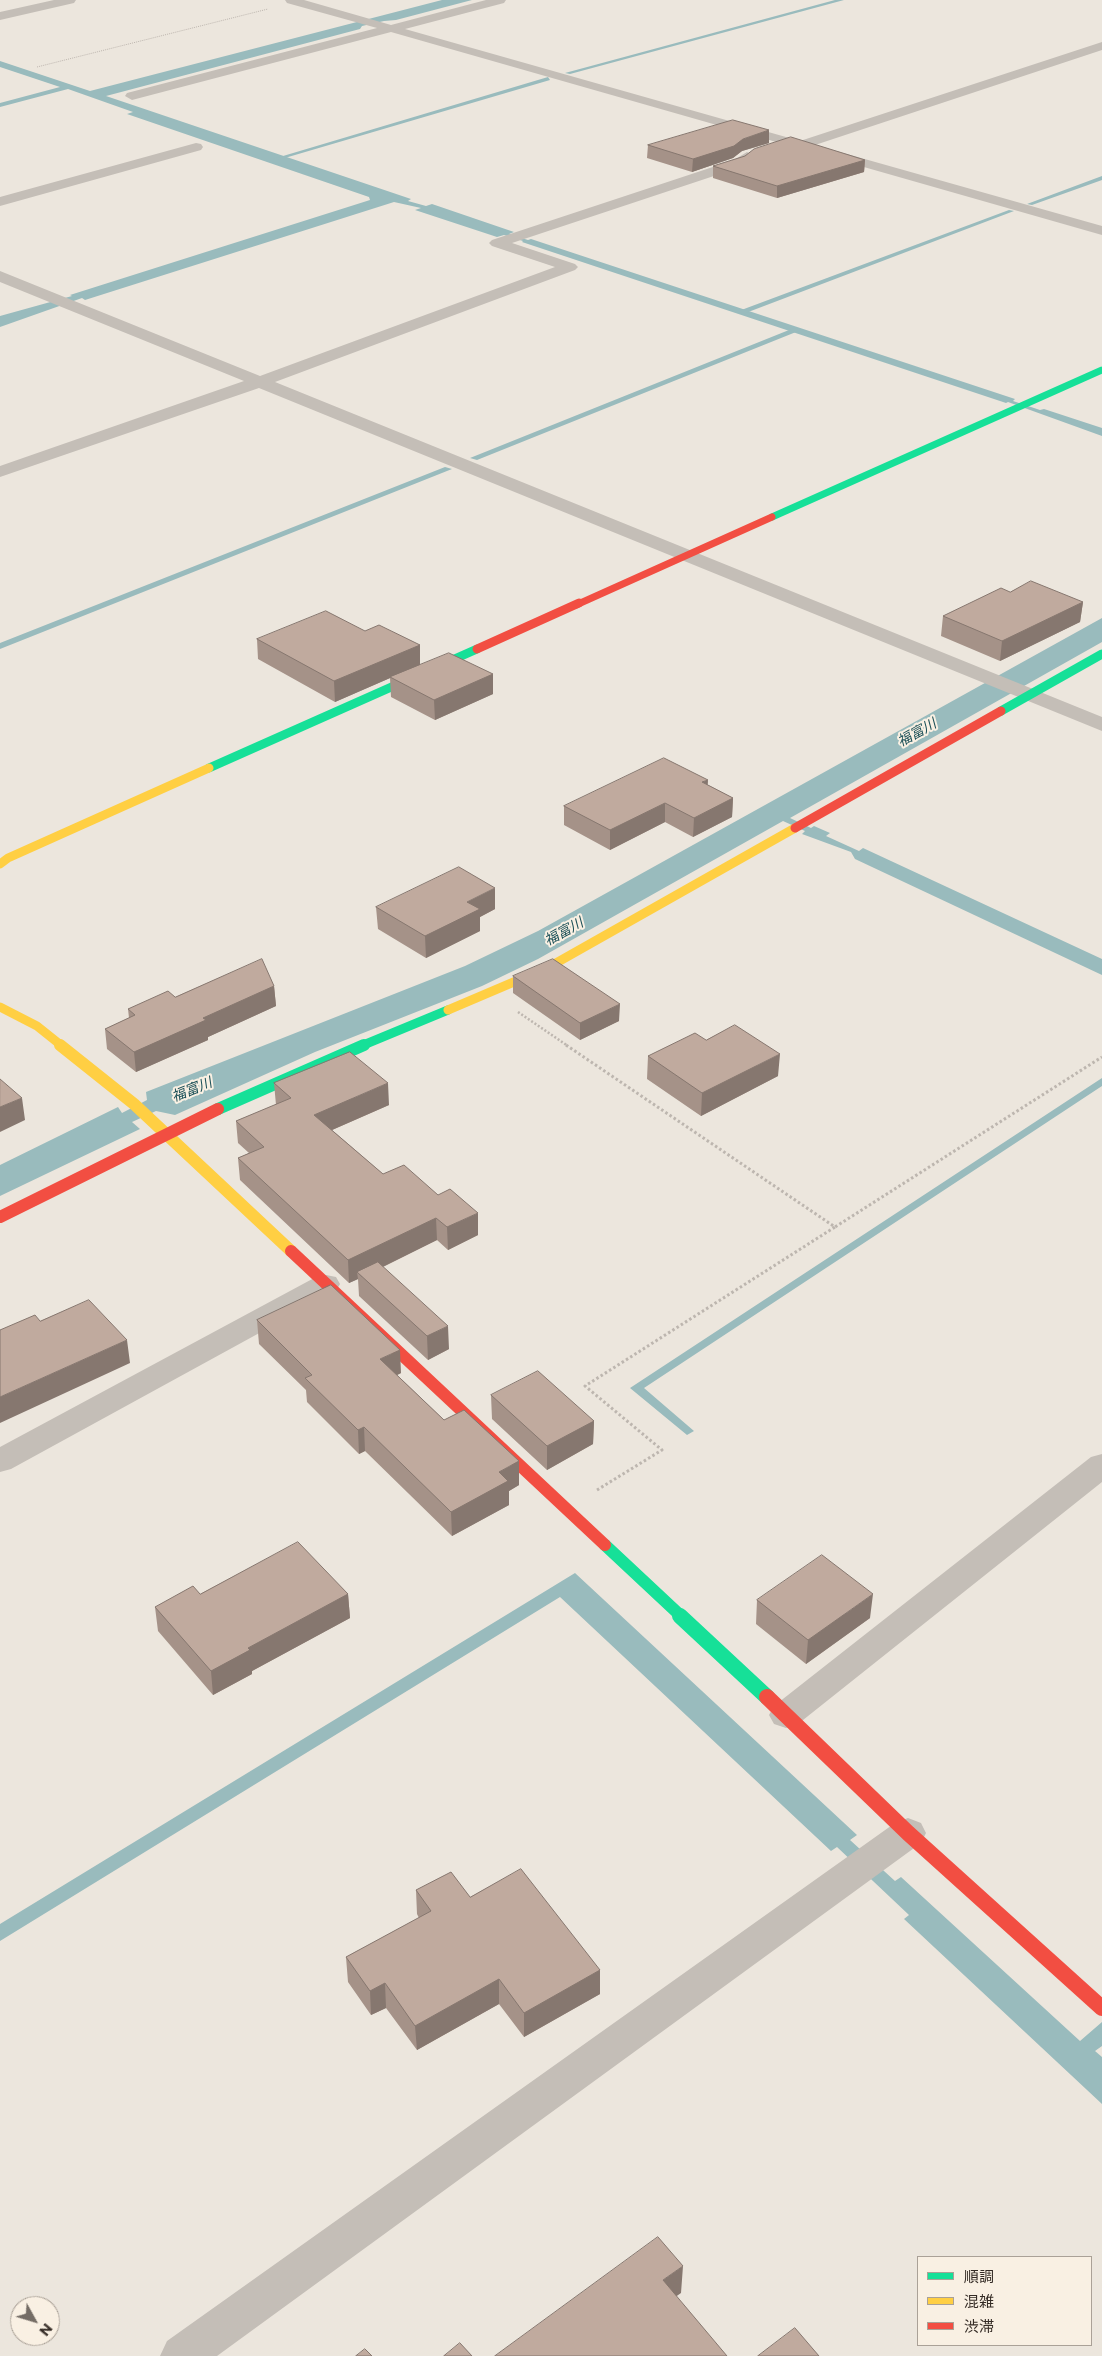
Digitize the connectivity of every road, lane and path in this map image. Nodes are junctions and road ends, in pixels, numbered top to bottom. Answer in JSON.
{"nodes":[{"id":1,"x":70,"y":0,"type":"edge"},
{"id":2,"x":500,"y":0,"type":"edge"},
{"id":3,"x":294,"y":1,"type":"edge"},
{"id":4,"x":0,"y":16,"type":"edge"},
{"id":5,"x":390,"y":28,"type":"junction"},
{"id":6,"x":1102,"y":46,"type":"edge"},
{"id":7,"x":37,"y":66,"type":"dead end"},
{"id":8,"x":132,"y":96,"type":"dead end"},
{"id":9,"x":796,"y":143,"type":"junction"},
{"id":10,"x":196,"y":147,"type":"dead end"},
{"id":11,"x":0,"y":202,"type":"edge"},
{"id":12,"x":1102,"y":231,"type":"edge"},
{"id":13,"x":0,"y":276,"type":"edge"},
{"id":14,"x":1102,"y":370,"type":"edge"},
{"id":15,"x":259,"y":382,"type":"junction"},
{"id":16,"x":0,"y":472,"type":"edge"},
{"id":17,"x":690,"y":556,"type":"junction"},
{"id":18,"x":1102,"y":654,"type":"edge"},
{"id":19,"x":1024,"y":693,"type":"junction"},
{"id":20,"x":1102,"y":725,"type":"edge"},
{"id":21,"x":0,"y":864,"type":"edge"},
{"id":22,"x":491,"y":993,"type":"junction"},
{"id":23,"x":0,"y":1007,"type":"edge"},
{"id":24,"x":1102,"y":1057,"type":"edge"},
{"id":25,"x":164,"y":1133,"type":"junction"},
{"id":26,"x":0,"y":1217,"type":"edge"},
{"id":27,"x":835,"y":1227,"type":"junction"},
{"id":28,"x":326,"y":1284,"type":"junction"},
{"id":29,"x":0,"y":1462,"type":"edge"},
{"id":30,"x":1102,"y":1465,"type":"edge"},
{"id":31,"x":566,"y":1509,"type":"junction"},
{"id":32,"x":786,"y":1715,"type":"junction"},
{"id":33,"x":908,"y":1833,"type":"junction"},
{"id":34,"x":1102,"y":2008,"type":"edge"},
{"id":35,"x":182,"y":2356,"type":"edge"}],
"edges":[{"from":1,"to":4,"type":"street"},
{"from":2,"to":5,"type":"street"},
{"from":3,"to":5,"type":"street"},
{"from":3,"to":7,"type":"path"},
{"from":5,"to":8,"type":"street"},
{"from":5,"to":9,"type":"street"},
{"from":6,"to":9,"type":"street"},
{"from":9,"to":12,"type":"street"},
{"from":9,"to":15,"type":"street"},
{"from":10,"to":11,"type":"street"},
{"from":13,"to":15,"type":"street"},
{"from":14,"to":17,"type":"street"},
{"from":15,"to":16,"type":"street"},
{"from":15,"to":17,"type":"street"},
{"from":17,"to":19,"type":"street"},
{"from":17,"to":21,"type":"street"},
{"from":18,"to":19,"type":"street"},
{"from":19,"to":20,"type":"street"},
{"from":19,"to":22,"type":"street"},
{"from":22,"to":25,"type":"street"},
{"from":22,"to":27,"type":"path"},
{"from":23,"to":25,"type":"street"},
{"from":24,"to":27,"type":"path"},
{"from":25,"to":26,"type":"street"},
{"from":25,"to":28,"type":"street"},
{"from":27,"to":31,"type":"path"},
{"from":28,"to":29,"type":"street"},
{"from":28,"to":31,"type":"street"},
{"from":30,"to":32,"type":"street"},
{"from":31,"to":32,"type":"street"},
{"from":32,"to":33,"type":"street"},
{"from":33,"to":34,"type":"street"},
{"from":33,"to":35,"type":"street"}]}
